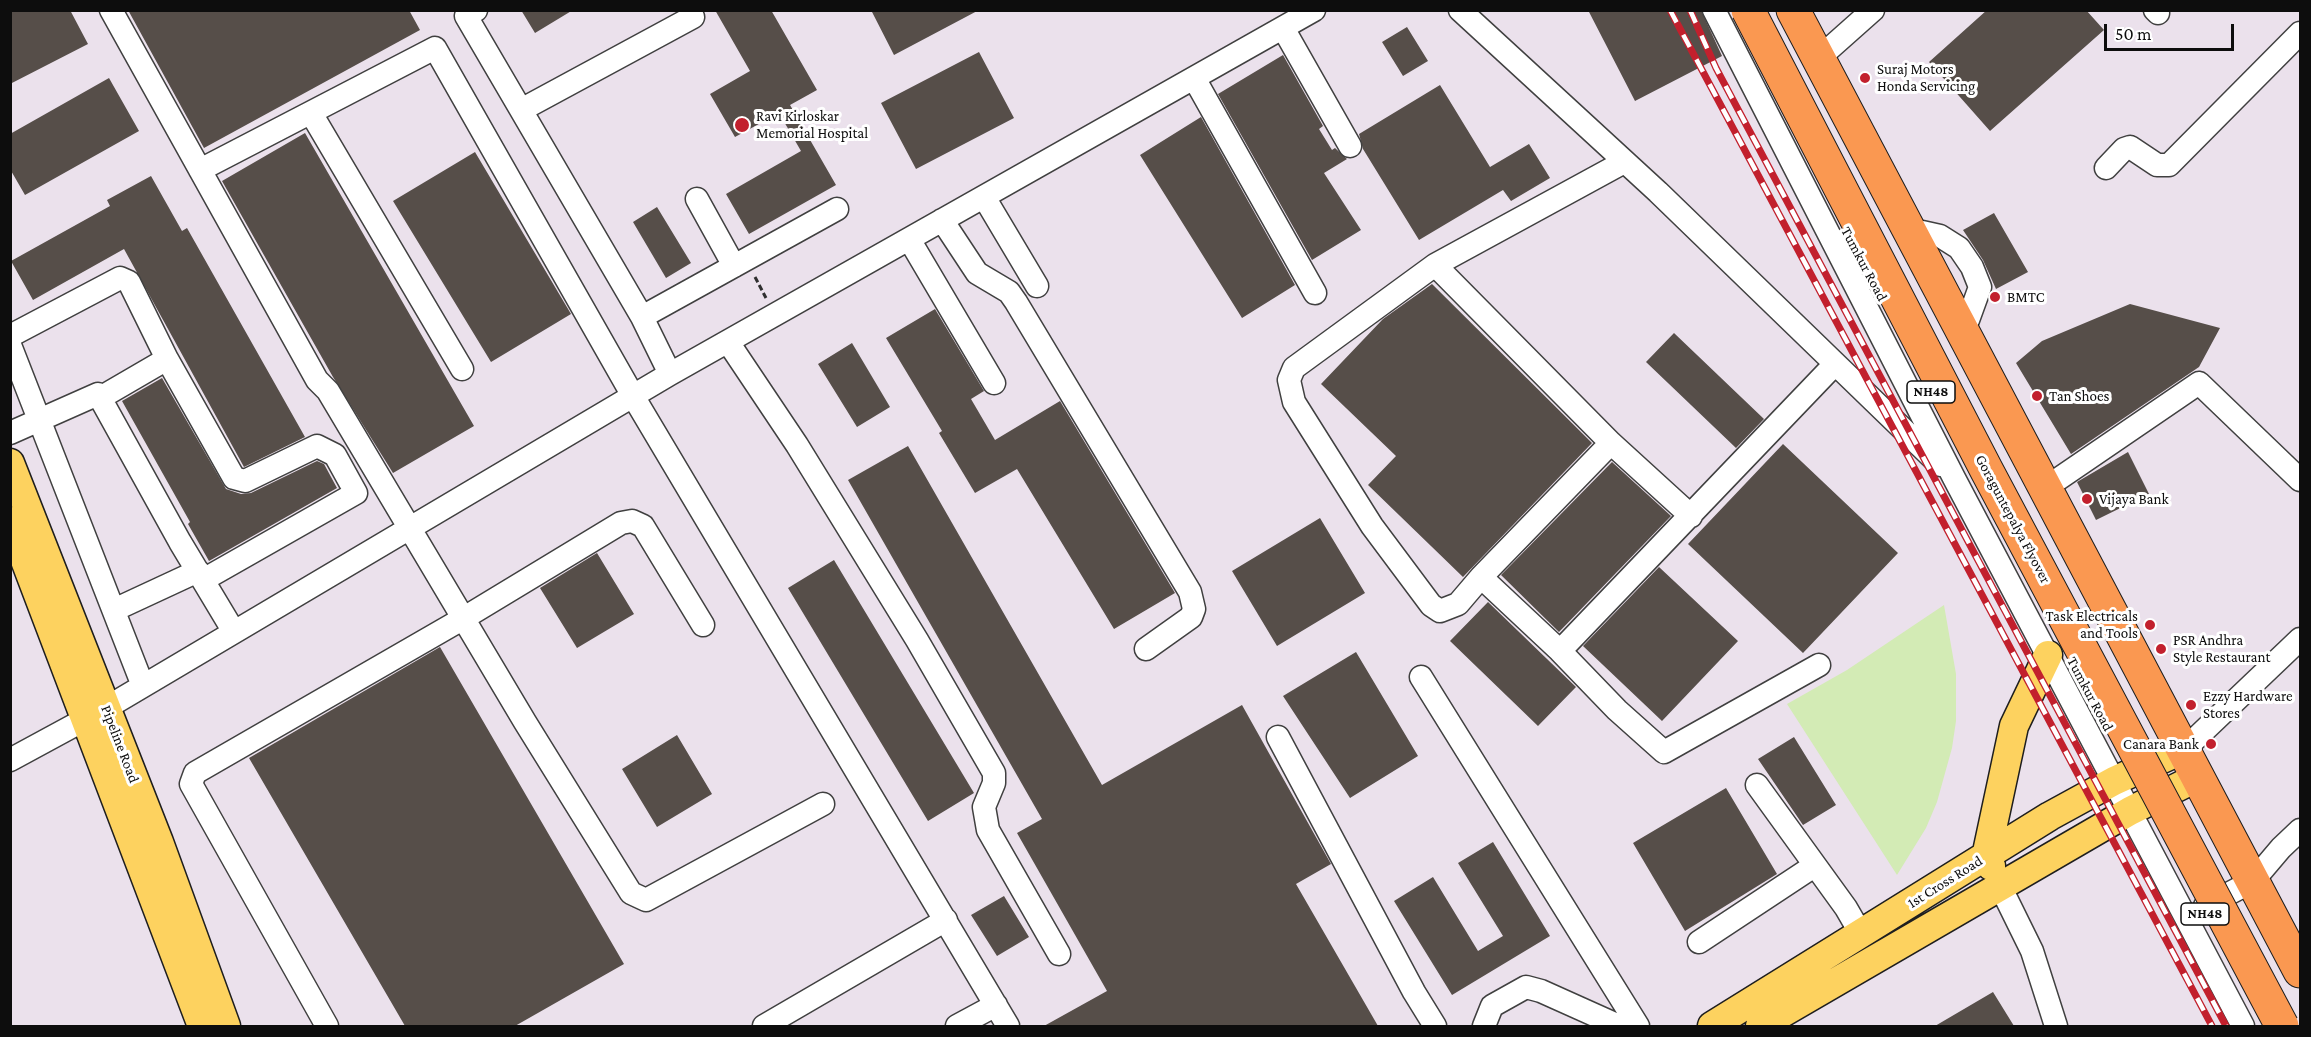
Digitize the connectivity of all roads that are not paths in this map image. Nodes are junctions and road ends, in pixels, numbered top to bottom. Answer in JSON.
{"nodes":[{"id":1,"x":111,"y":10,"type":"edge"},
{"id":2,"x":476,"y":10,"type":"edge"},
{"id":3,"x":1314,"y":10,"type":"edge"},
{"id":4,"x":1460,"y":10,"type":"edge"},
{"id":5,"x":1714,"y":10,"type":"edge"},
{"id":6,"x":1731,"y":10,"type":"edge"},
{"id":7,"x":1748,"y":10,"type":"edge"},
{"id":8,"x":1770,"y":10,"type":"edge"},
{"id":9,"x":1793,"y":10,"type":"edge"},
{"id":10,"x":1808,"y":10,"type":"edge"},
{"id":11,"x":1873,"y":10,"type":"edge"},
{"id":12,"x":693,"y":17,"type":"dead end"},
{"id":13,"x":1283,"y":28,"type":"junction"},
{"id":14,"x":2301,"y":33,"type":"edge"},
{"id":15,"x":1828,"y":50,"type":"junction"},
{"id":16,"x":1194,"y":78,"type":"junction"},
{"id":17,"x":521,"y":110,"type":"junction"},
{"id":18,"x":311,"y":113,"type":"junction"},
{"id":19,"x":1350,"y":146,"type":"dead end"},
{"id":20,"x":1624,"y":162,"type":"junction"},
{"id":21,"x":2106,"y":168,"type":"dead end"},
{"id":22,"x":201,"y":170,"type":"junction"},
{"id":23,"x":984,"y":197,"type":"junction"},
{"id":24,"x":697,"y":200,"type":"dead end"},
{"id":25,"x":837,"y":209,"type":"dead end"},
{"id":26,"x":942,"y":220,"type":"junction"},
{"id":27,"x":909,"y":239,"type":"junction"},
{"id":28,"x":1435,"y":265,"type":"junction"},
{"id":29,"x":734,"y":266,"type":"junction"},
{"id":30,"x":1037,"y":286,"type":"dead end"},
{"id":31,"x":1315,"y":293,"type":"dead end"},
{"id":32,"x":642,"y":317,"type":"junction"},
{"id":33,"x":10,"y":336,"type":"edge"},
{"id":34,"x":728,"y":342,"type":"junction"},
{"id":35,"x":10,"y":345,"type":"edge"},
{"id":36,"x":167,"y":359,"type":"junction"},
{"id":37,"x":1835,"y":364,"type":"junction"},
{"id":38,"x":462,"y":369,"type":"dead end"},
{"id":39,"x":670,"y":374,"type":"junction"},
{"id":40,"x":994,"y":383,"type":"dead end"},
{"id":41,"x":633,"y":396,"type":"junction"},
{"id":42,"x":100,"y":398,"type":"junction"},
{"id":43,"x":40,"y":421,"type":"junction"},
{"id":44,"x":10,"y":433,"type":"edge"},
{"id":45,"x":1611,"y":443,"type":"junction"},
{"id":46,"x":10,"y":463,"type":"edge"},
{"id":47,"x":1954,"y":478,"type":"junction"},
{"id":48,"x":2301,"y":480,"type":"edge"},
{"id":49,"x":2054,"y":482,"type":"junction"},
{"id":50,"x":1691,"y":516,"type":"junction"},
{"id":51,"x":10,"y":521,"type":"edge"},
{"id":52,"x":408,"y":528,"type":"junction"},
{"id":53,"x":200,"y":576,"type":"junction"},
{"id":54,"x":1481,"y":577,"type":"junction"},
{"id":55,"x":114,"y":610,"type":"junction"},
{"id":56,"x":464,"y":618,"type":"junction"},
{"id":57,"x":703,"y":626,"type":"dead end"},
{"id":58,"x":234,"y":632,"type":"junction"},
{"id":59,"x":2298,"y":648,"type":"edge"},
{"id":60,"x":1146,"y":649,"type":"dead end"},
{"id":61,"x":1560,"y":651,"type":"junction"},
{"id":62,"x":2049,"y":655,"type":"junction"},
{"id":63,"x":1819,"y":665,"type":"dead end"},
{"id":64,"x":1421,"y":677,"type":"dead end"},
{"id":65,"x":143,"y":686,"type":"junction"},
{"id":66,"x":96,"y":713,"type":"junction"},
{"id":67,"x":1278,"y":737,"type":"dead end"},
{"id":68,"x":2191,"y":756,"type":"junction"},
{"id":69,"x":10,"y":760,"type":"edge"},
{"id":70,"x":2123,"y":777,"type":"junction"},
{"id":71,"x":1757,"y":785,"type":"dead end"},
{"id":72,"x":823,"y":804,"type":"dead end"},
{"id":73,"x":2138,"y":806,"type":"junction"},
{"id":74,"x":2301,"y":830,"type":"edge"},
{"id":75,"x":1986,"y":857,"type":"junction"},
{"id":76,"x":1814,"y":866,"type":"junction"},
{"id":77,"x":2257,"y":876,"type":"junction"},
{"id":78,"x":2000,"y":886,"type":"junction"},
{"id":79,"x":2202,"y":907,"type":"junction"},
{"id":80,"x":946,"y":920,"type":"junction"},
{"id":81,"x":1861,"y":933,"type":"junction"},
{"id":82,"x":1699,"y":942,"type":"dead end"},
{"id":83,"x":2301,"y":947,"type":"edge"},
{"id":84,"x":1059,"y":954,"type":"dead end"},
{"id":85,"x":2301,"y":971,"type":"edge"},
{"id":86,"x":996,"y":1005,"type":"junction"},
{"id":87,"x":2301,"y":1015,"type":"edge"},
{"id":88,"x":1777,"y":1022,"type":"edge"},
{"id":89,"x":202,"y":1026,"type":"edge"},
{"id":90,"x":226,"y":1026,"type":"edge"},
{"id":91,"x":327,"y":1026,"type":"edge"},
{"id":92,"x":764,"y":1026,"type":"edge"},
{"id":93,"x":957,"y":1026,"type":"edge"},
{"id":94,"x":1008,"y":1026,"type":"edge"},
{"id":95,"x":1435,"y":1026,"type":"edge"},
{"id":96,"x":1484,"y":1026,"type":"edge"},
{"id":97,"x":1618,"y":1026,"type":"edge"},
{"id":98,"x":1638,"y":1026,"type":"edge"},
{"id":99,"x":1712,"y":1026,"type":"edge"},
{"id":100,"x":2056,"y":1026,"type":"edge"},
{"id":101,"x":2243,"y":1026,"type":"edge"},
{"id":102,"x":2264,"y":1026,"type":"edge"},
{"id":103,"x":2282,"y":1026,"type":"edge"}],
"edges":[{"from":1,"to":22,"type":"street"},
{"from":2,"to":17,"type":"street"},
{"from":3,"to":13,"type":"street"},
{"from":4,"to":20,"type":"street"},
{"from":5,"to":47,"type":"street"},
{"from":6,"to":70,"type":"highway","name":"Tumkur Road","number":"NH48"},
{"from":7,"to":103,"type":"highway","name":"Goraguntepalya Flyover","bridge":true},
{"from":8,"to":87,"type":"highway","name":"Goraguntepalya Flyover"},
{"from":9,"to":68,"type":"highway"},
{"from":10,"to":15,"type":"street"},
{"from":11,"to":15,"type":"street"},
{"from":12,"to":17,"type":"street"},
{"from":13,"to":16,"type":"street"},
{"from":13,"to":19,"type":"street"},
{"from":14,"to":21,"type":"street"},
{"from":15,"to":49,"type":"street"},
{"from":16,"to":23,"type":"street"},
{"from":16,"to":31,"type":"street"},
{"from":17,"to":32,"type":"street"},
{"from":18,"to":22,"type":"street"},
{"from":18,"to":38,"type":"street"},
{"from":18,"to":41,"type":"street"},
{"from":20,"to":28,"type":"street"},
{"from":20,"to":37,"type":"street"},
{"from":22,"to":52,"type":"street"},
{"from":23,"to":26,"type":"street"},
{"from":23,"to":30,"type":"street"},
{"from":24,"to":29,"type":"street"},
{"from":25,"to":29,"type":"street"},
{"from":26,"to":27,"type":"street"},
{"from":26,"to":60,"type":"street"},
{"from":27,"to":34,"type":"street"},
{"from":27,"to":40,"type":"street"},
{"from":28,"to":45,"type":"street"},
{"from":28,"to":54,"type":"street"},
{"from":29,"to":32,"type":"street"},
{"from":32,"to":39,"type":"street"},
{"from":33,"to":36,"type":"street"},
{"from":34,"to":39,"type":"street"},
{"from":34,"to":84,"type":"street"},
{"from":35,"to":43,"type":"street"},
{"from":36,"to":42,"type":"street"},
{"from":36,"to":53,"type":"street"},
{"from":37,"to":47,"type":"street"},
{"from":37,"to":50,"type":"street"},
{"from":39,"to":41,"type":"street"},
{"from":41,"to":52,"type":"street"},
{"from":41,"to":80,"type":"street"},
{"from":42,"to":43,"type":"street"},
{"from":42,"to":53,"type":"street"},
{"from":43,"to":44,"type":"street"},
{"from":43,"to":55,"type":"street"},
{"from":45,"to":50,"type":"street"},
{"from":45,"to":54,"type":"street"},
{"from":46,"to":66,"type":"main road","name":"Pipeline Road"},
{"from":47,"to":62,"type":"street"},
{"from":48,"to":49,"type":"street"},
{"from":49,"to":68,"type":"street"},
{"from":50,"to":61,"type":"street"},
{"from":51,"to":66,"type":"main road","name":"Pipeline Road"},
{"from":52,"to":56,"type":"street"},
{"from":52,"to":58,"type":"street"},
{"from":53,"to":55,"type":"street"},
{"from":53,"to":58,"type":"street"},
{"from":54,"to":61,"type":"street"},
{"from":55,"to":65,"type":"street"},
{"from":56,"to":57,"type":"street"},
{"from":56,"to":72,"type":"street"},
{"from":56,"to":91,"type":"street"},
{"from":58,"to":65,"type":"street"},
{"from":59,"to":68,"type":"street"},
{"from":61,"to":63,"type":"street"},
{"from":62,"to":70,"type":"street"},
{"from":62,"to":75,"type":"main road"},
{"from":64,"to":98,"type":"street"},
{"from":65,"to":66,"type":"street"},
{"from":66,"to":69,"type":"street"},
{"from":66,"to":89,"type":"main road","name":"Pipeline Road"},
{"from":66,"to":90,"type":"main road","name":"Pipeline Road"},
{"from":67,"to":95,"type":"street"},
{"from":68,"to":70,"type":"main road","name":"1st Cross Road"},
{"from":68,"to":73,"type":"main road","name":"1st Cross Road"},
{"from":68,"to":77,"type":"highway"},
{"from":70,"to":73,"type":"highway","name":"Tumkur Road","number":"NH48"},
{"from":70,"to":75,"type":"main road","name":"1st Cross Road"},
{"from":71,"to":76,"type":"street"},
{"from":73,"to":78,"type":"main road","name":"1st Cross Road"},
{"from":73,"to":79,"type":"highway","name":"Tumkur Road","number":"NH48"},
{"from":73,"to":101,"type":"street"},
{"from":74,"to":77,"type":"street"},
{"from":75,"to":78,"type":"main road"},
{"from":75,"to":81,"type":"main road","name":"1st Cross Road"},
{"from":76,"to":81,"type":"street"},
{"from":76,"to":82,"type":"street"},
{"from":77,"to":79,"type":"street"},
{"from":77,"to":83,"type":"street"},
{"from":77,"to":85,"type":"highway"},
{"from":78,"to":88,"type":"main road","name":"1st Cross Road"},
{"from":78,"to":100,"type":"street"},
{"from":79,"to":102,"type":"highway","name":"Tumkur Road","number":"NH48"},
{"from":80,"to":86,"type":"street"},
{"from":80,"to":92,"type":"street"},
{"from":81,"to":99,"type":"main road","name":"1st Cross Road"},
{"from":86,"to":93,"type":"street"},
{"from":86,"to":94,"type":"street"},
{"from":96,"to":97,"type":"street"}]}
